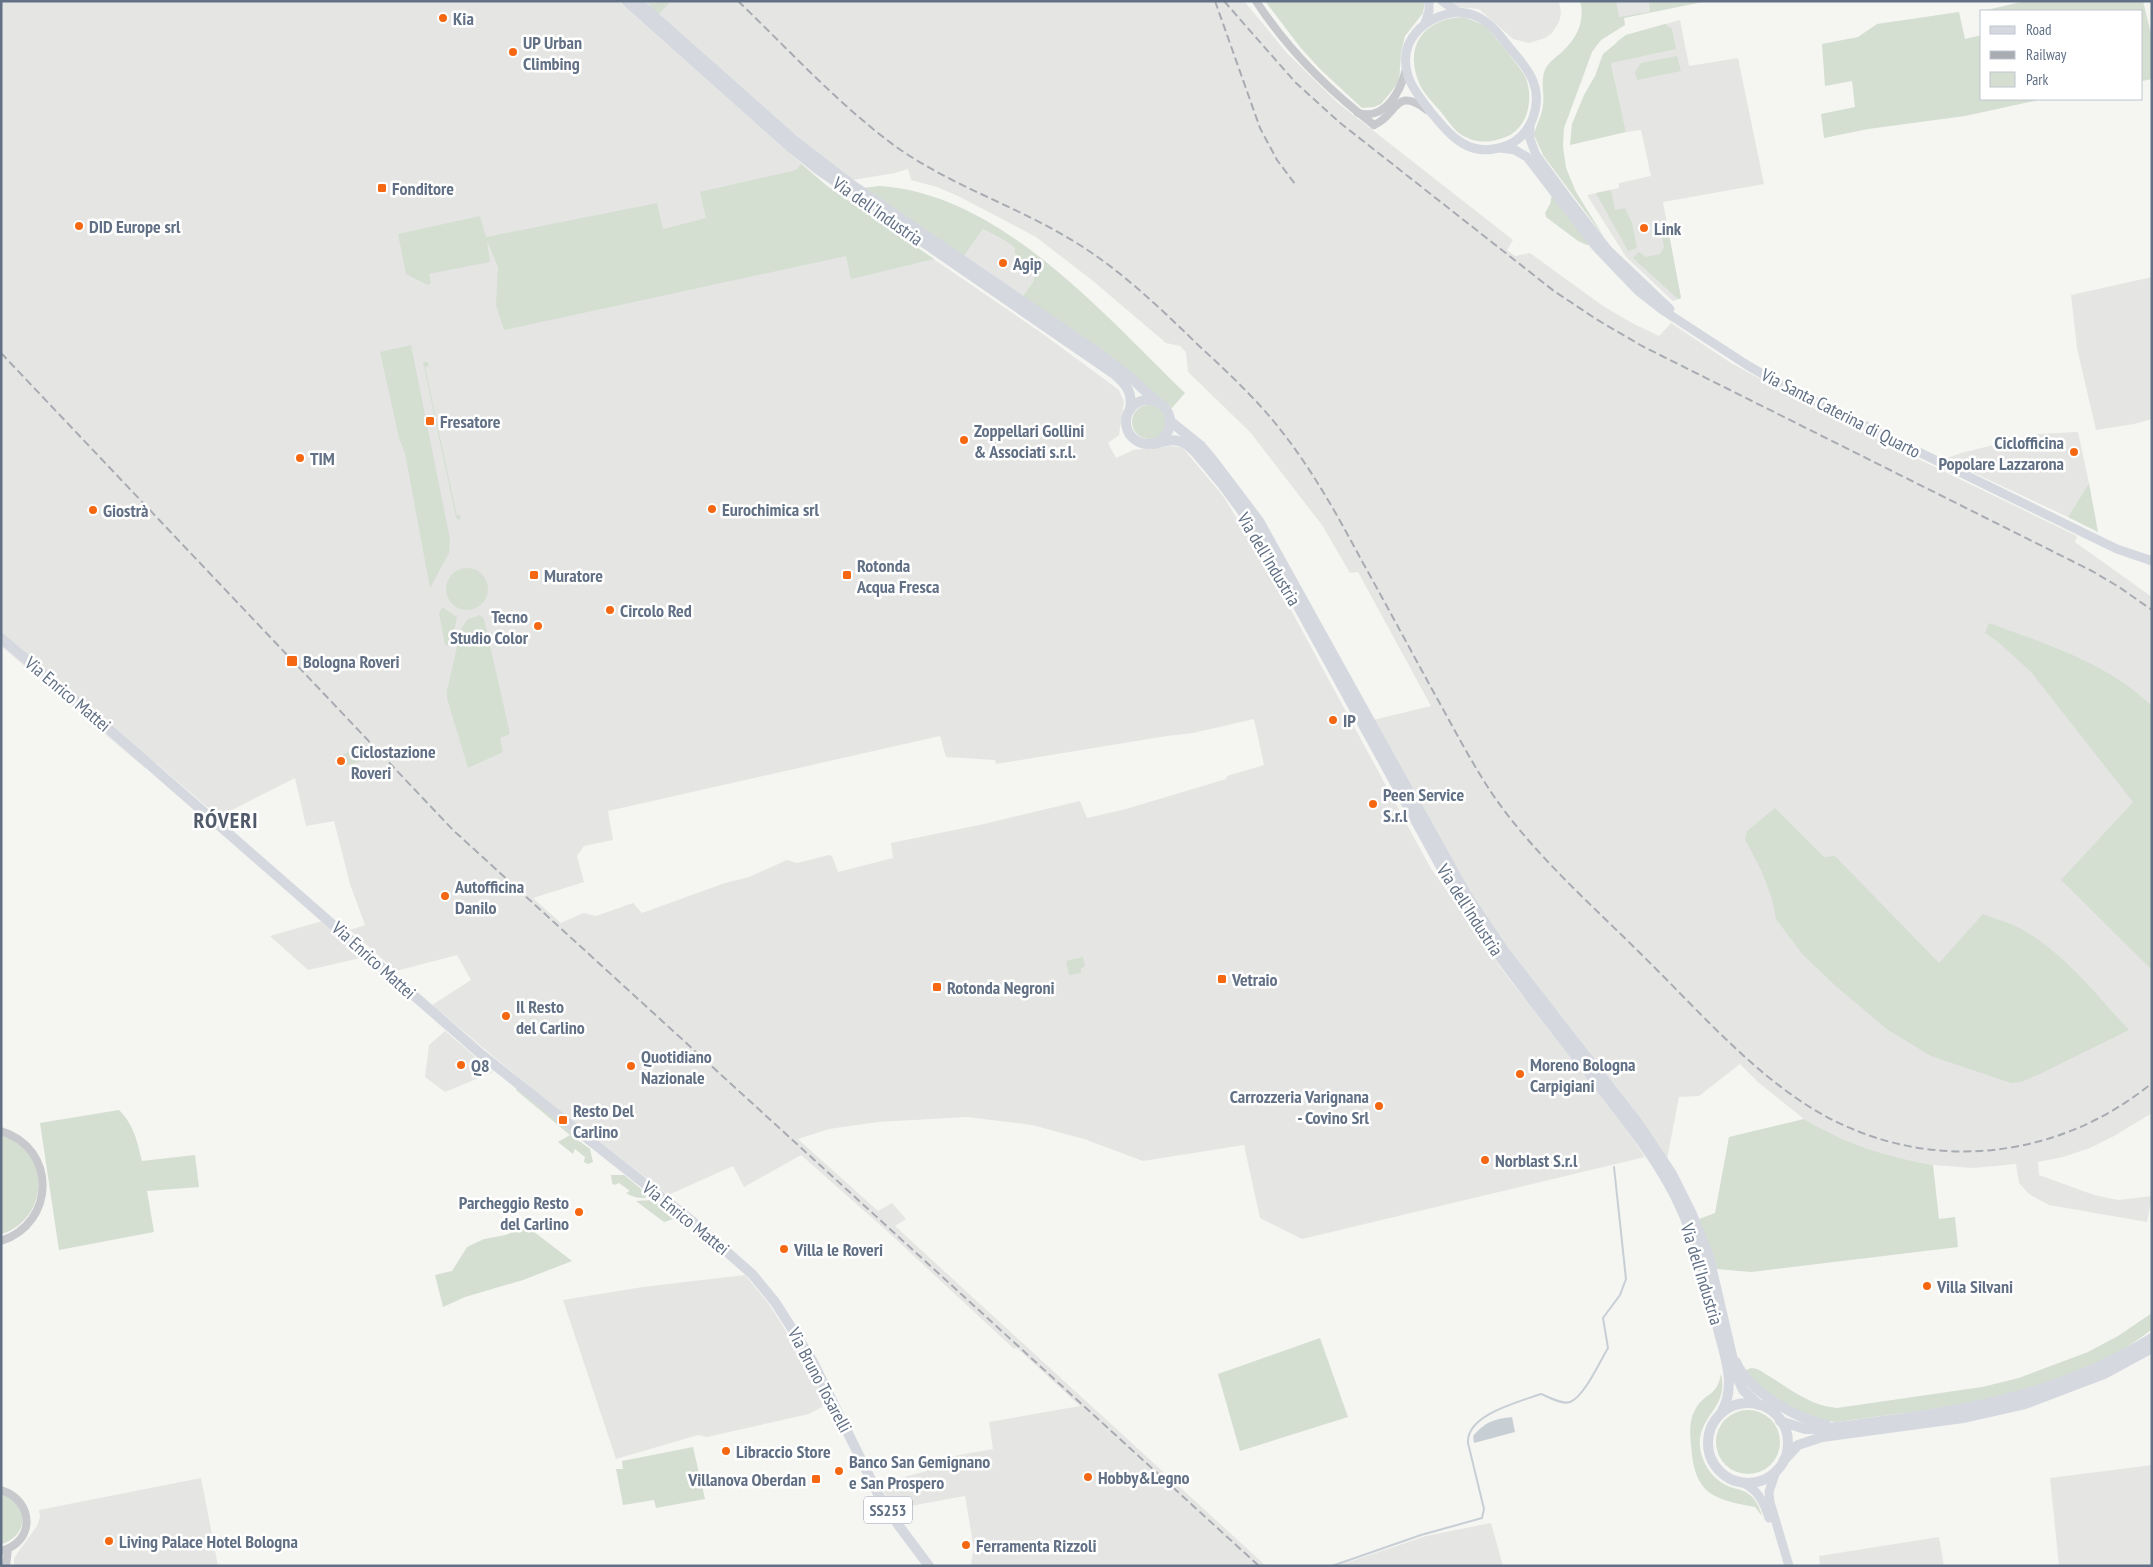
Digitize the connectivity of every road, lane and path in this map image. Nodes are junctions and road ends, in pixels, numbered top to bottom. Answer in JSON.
{"nodes":[{"id":1,"x":626,"y":1,"type":"edge"},
{"id":2,"x":637,"y":1,"type":"edge"},
{"id":3,"x":1256,"y":1,"type":"edge"},
{"id":4,"x":1429,"y":1,"type":"edge"},
{"id":5,"x":1442,"y":1,"type":"edge"},
{"id":6,"x":1458,"y":12,"type":"junction"},
{"id":7,"x":1424,"y":23,"type":"junction"},
{"id":8,"x":1406,"y":67,"type":"junction"},
{"id":9,"x":1358,"y":112,"type":"junction"},
{"id":10,"x":1379,"y":112,"type":"junction"},
{"id":11,"x":1435,"y":117,"type":"junction"},
{"id":12,"x":1530,"y":124,"type":"junction"},
{"id":13,"x":1374,"y":125,"type":"junction"},
{"id":14,"x":1500,"y":148,"type":"junction"},
{"id":15,"x":1698,"y":334,"type":"junction"},
{"id":16,"x":1157,"y":402,"type":"junction"},
{"id":17,"x":1130,"y":410,"type":"junction"},
{"id":18,"x":1170,"y":421,"type":"junction"},
{"id":19,"x":1154,"y":444,"type":"junction"},
{"id":20,"x":2152,"y":561,"type":"edge"},
{"id":21,"x":1,"y":638,"type":"edge"},
{"id":22,"x":1,"y":1131,"type":"edge"},
{"id":23,"x":1,"y":1240,"type":"edge"},
{"id":24,"x":752,"y":1274,"type":"joint"},
{"id":25,"x":2152,"y":1338,"type":"edge"},
{"id":26,"x":2152,"y":1348,"type":"edge"},
{"id":27,"x":1732,"y":1352,"type":"junction"},
{"id":28,"x":1759,"y":1405,"type":"junction"},
{"id":29,"x":1721,"y":1413,"type":"junction"},
{"id":30,"x":1780,"y":1421,"type":"junction"},
{"id":31,"x":1833,"y":1427,"type":"junction"},
{"id":32,"x":1784,"y":1460,"type":"junction"},
{"id":33,"x":1776,"y":1472,"type":"junction"},
{"id":34,"x":1741,"y":1482,"type":"junction"},
{"id":35,"x":1,"y":1490,"type":"edge"},
{"id":36,"x":5,"y":1550,"type":"edge"},
{"id":37,"x":1,"y":1559,"type":"edge"},
{"id":38,"x":5,"y":1566,"type":"edge"},
{"id":39,"x":929,"y":1566,"type":"edge"},
{"id":40,"x":1784,"y":1566,"type":"edge"},
{"id":41,"x":1789,"y":1566,"type":"edge"}],
"edges":[{"from":1,"to":17,"type":"main road","name":"Via dell'Industria"},
{"from":2,"to":16,"type":"main road","name":"Via dell'Industria"},
{"from":3,"to":9,"type":"street"},
{"from":4,"to":7,"type":"main road"},
{"from":5,"to":6,"type":"main road"},
{"from":6,"to":7,"type":"main road"},
{"from":6,"to":12,"type":"main road"},
{"from":7,"to":8,"type":"main road"},
{"from":8,"to":10,"type":"street"},
{"from":8,"to":11,"type":"main road"},
{"from":9,"to":10,"type":"street"},
{"from":9,"to":13,"type":"street"},
{"from":10,"to":13,"type":"street"},
{"from":11,"to":13,"type":"street"},
{"from":11,"to":14,"type":"main road"},
{"from":12,"to":14,"type":"main road"},
{"from":12,"to":15,"type":"main road","name":"Via Santa Caterina di Quarto"},
{"from":14,"to":15,"type":"main road","name":"Via Santa Caterina di Quarto"},
{"from":15,"to":20,"type":"main road","name":"Via Santa Caterina di Quarto"},
{"from":16,"to":17,"type":"main road"},
{"from":16,"to":18,"type":"main road"},
{"from":17,"to":19,"type":"main road"},
{"from":18,"to":19,"type":"main road"},
{"from":18,"to":27,"type":"main road","name":"Via dell'Industria"},
{"from":19,"to":29,"type":"main road","name":"Via dell'Industria"},
{"from":21,"to":24,"type":"main road","name":"Via Enrico Mattei"},
{"from":22,"to":23,"type":"street"},
{"from":24,"to":39,"type":"main road","name":"Via Bruno Tosarelli","number":"SS253"},
{"from":25,"to":31,"type":"main road"},
{"from":26,"to":32,"type":"main road"},
{"from":27,"to":28,"type":"main road","name":"Via dell'Industria"},
{"from":27,"to":31,"type":"main road"},
{"from":28,"to":29,"type":"main road"},
{"from":28,"to":30,"type":"main road"},
{"from":29,"to":34,"type":"main road"},
{"from":30,"to":31,"type":"main road"},
{"from":30,"to":32,"type":"main road"},
{"from":32,"to":33,"type":"main road"},
{"from":33,"to":34,"type":"main road"},
{"from":33,"to":41,"type":"main road"},
{"from":34,"to":40,"type":"main road"},
{"from":35,"to":36,"type":"street"},
{"from":36,"to":38,"type":"street"},
{"from":37,"to":38,"type":"street"}]}
